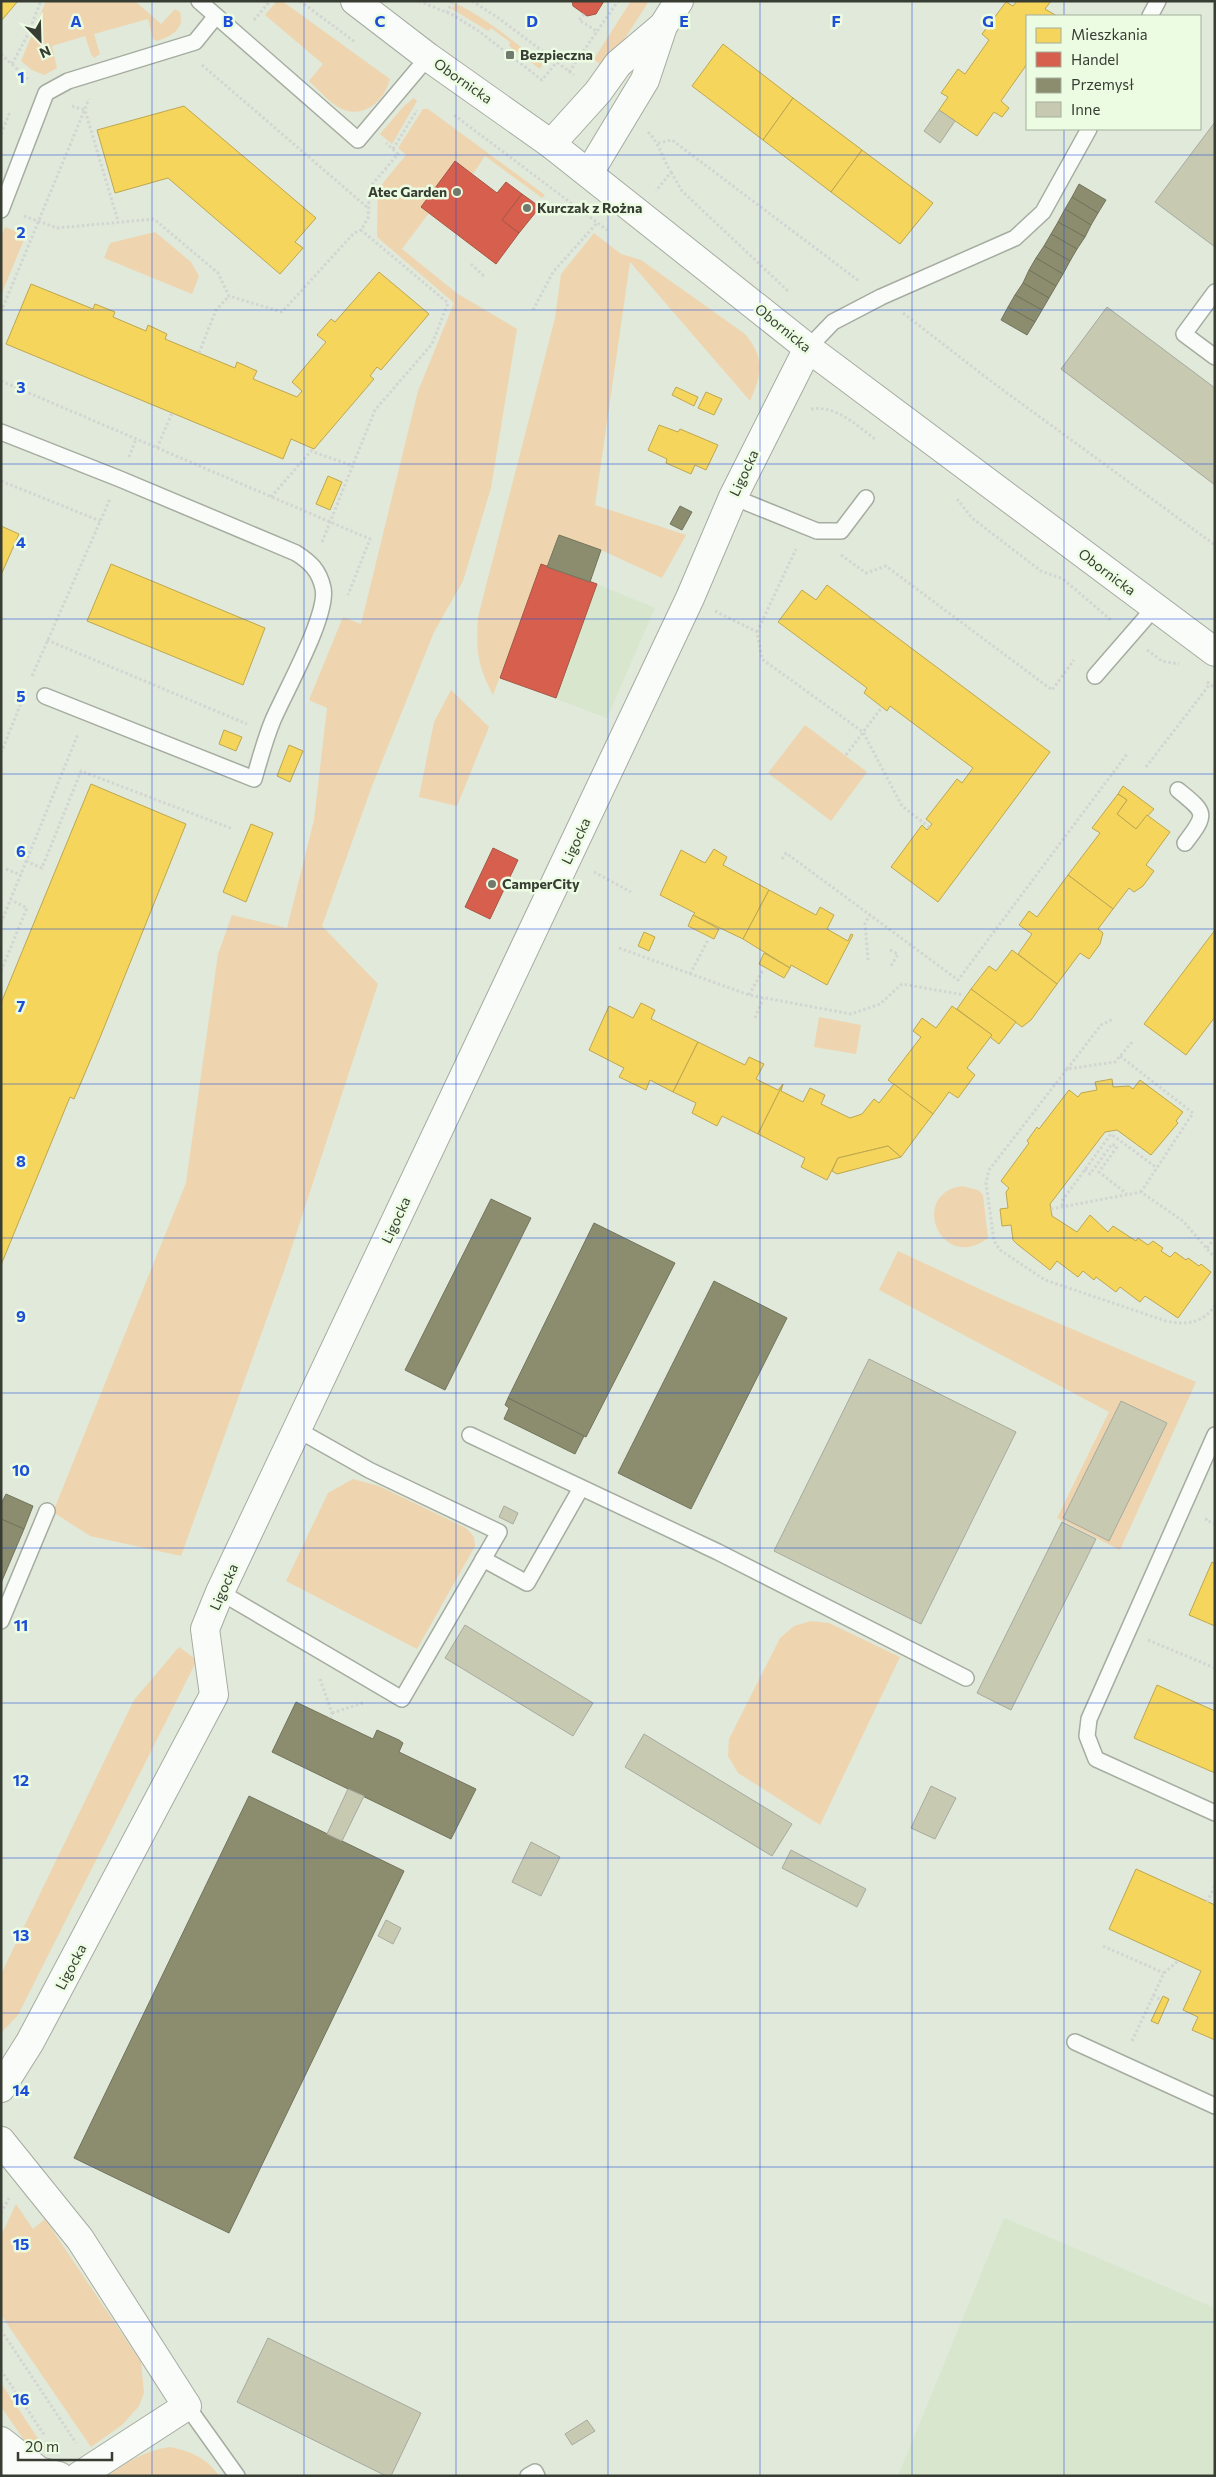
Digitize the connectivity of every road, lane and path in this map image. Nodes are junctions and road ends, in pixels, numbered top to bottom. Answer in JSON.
{"nodes":[{"id":1,"x":41,"y":1,"type":"edge"},
{"id":2,"x":199,"y":1,"type":"edge"},
{"id":3,"x":300,"y":1,"type":"edge"},
{"id":4,"x":355,"y":1,"type":"edge"},
{"id":5,"x":419,"y":1,"type":"edge"},
{"id":6,"x":453,"y":1,"type":"edge"},
{"id":7,"x":472,"y":1,"type":"edge"},
{"id":8,"x":618,"y":1,"type":"edge"},
{"id":9,"x":679,"y":1,"type":"edge"},
{"id":10,"x":1158,"y":1,"type":"edge"},
{"id":11,"x":447,"y":12,"type":"junction"},
{"id":12,"x":584,"y":14,"type":"dead end"},
{"id":13,"x":1151,"y":15,"type":"edge"},
{"id":14,"x":216,"y":16,"type":"junction"},
{"id":15,"x":663,"y":26,"type":"junction"},
{"id":16,"x":598,"y":32,"type":"junction"},
{"id":17,"x":356,"y":43,"type":"dead end"},
{"id":18,"x":428,"y":57,"type":"junction"},
{"id":19,"x":12,"y":64,"type":"dead end"},
{"id":20,"x":556,"y":64,"type":"junction"},
{"id":21,"x":193,"y":68,"type":"dead end"},
{"id":22,"x":408,"y":81,"type":"junction"},
{"id":23,"x":88,"y":100,"type":"dead end"},
{"id":24,"x":85,"y":110,"type":"junction"},
{"id":25,"x":451,"y":113,"type":"dead end"},
{"id":26,"x":626,"y":114,"type":"junction"},
{"id":27,"x":369,"y":128,"type":"junction"},
{"id":28,"x":1088,"y":130,"type":"edge"},
{"id":29,"x":658,"y":143,"type":"junction"},
{"id":30,"x":551,"y":144,"type":"junction"},
{"id":31,"x":393,"y":149,"type":"junction"},
{"id":32,"x":671,"y":172,"type":"junction"},
{"id":33,"x":589,"y":173,"type":"junction"},
{"id":34,"x":656,"y":192,"type":"dead end"},
{"id":35,"x":369,"y":208,"type":"junction"},
{"id":36,"x":1,"y":210,"type":"edge"},
{"id":37,"x":38,"y":221,"type":"junction"},
{"id":38,"x":118,"y":221,"type":"junction"},
{"id":39,"x":597,"y":223,"type":"junction"},
{"id":40,"x":361,"y":230,"type":"junction"},
{"id":41,"x":612,"y":234,"type":"dead end"},
{"id":42,"x":471,"y":264,"type":"dead end"},
{"id":43,"x":484,"y":277,"type":"dead end"},
{"id":44,"x":867,"y":287,"type":"dead end"},
{"id":45,"x":1215,"y":292,"type":"edge"},
{"id":46,"x":229,"y":296,"type":"junction"},
{"id":47,"x":795,"y":297,"type":"dead end"},
{"id":48,"x":534,"y":310,"type":"dead end"},
{"id":49,"x":900,"y":311,"type":"dead end"},
{"id":50,"x":1,"y":312,"type":"edge"},
{"id":51,"x":808,"y":348,"type":"junction"},
{"id":52,"x":198,"y":353,"type":"dead end"},
{"id":53,"x":1215,"y":357,"type":"edge"},
{"id":54,"x":1,"y":381,"type":"edge"},
{"id":55,"x":172,"y":413,"type":"dead end"},
{"id":56,"x":852,"y":422,"type":"dead end"},
{"id":57,"x":1,"y":432,"type":"edge"},
{"id":58,"x":879,"y":441,"type":"dead end"},
{"id":59,"x":157,"y":448,"type":"junction"},
{"id":60,"x":352,"y":466,"type":"junction"},
{"id":61,"x":120,"y":479,"type":"junction"},
{"id":62,"x":1,"y":481,"type":"edge"},
{"id":63,"x":271,"y":497,"type":"junction"},
{"id":64,"x":733,"y":497,"type":"junction"},
{"id":65,"x":955,"y":497,"type":"dead end"},
{"id":66,"x":866,"y":498,"type":"dead end"},
{"id":67,"x":100,"y":521,"type":"junction"},
{"id":68,"x":330,"y":522,"type":"junction"},
{"id":69,"x":807,"y":527,"type":"junction"},
{"id":70,"x":1215,"y":546,"type":"edge"},
{"id":71,"x":834,"y":550,"type":"dead end"},
{"id":72,"x":311,"y":563,"type":"junction"},
{"id":73,"x":690,"y":598,"type":"junction"},
{"id":74,"x":1156,"y":607,"type":"junction"},
{"id":75,"x":757,"y":632,"type":"junction"},
{"id":76,"x":1131,"y":637,"type":"junction"},
{"id":77,"x":47,"y":640,"type":"junction"},
{"id":78,"x":1213,"y":647,"type":"edge"},
{"id":79,"x":1074,"y":660,"type":"dead end"},
{"id":80,"x":1183,"y":664,"type":"dead end"},
{"id":81,"x":1095,"y":676,"type":"dead end"},
{"id":82,"x":1204,"y":679,"type":"dead end"},
{"id":83,"x":30,"y":680,"type":"dead end"},
{"id":84,"x":1210,"y":684,"type":"junction"},
{"id":85,"x":1215,"y":688,"type":"edge"},
{"id":86,"x":24,"y":696,"type":"dead end"},
{"id":87,"x":45,"y":696,"type":"dead end"},
{"id":88,"x":882,"y":707,"type":"dead end"},
{"id":89,"x":87,"y":713,"type":"junction"},
{"id":90,"x":253,"y":726,"type":"dead end"},
{"id":91,"x":864,"y":732,"type":"junction"},
{"id":92,"x":1,"y":753,"type":"edge"},
{"id":93,"x":1127,"y":754,"type":"dead end"},
{"id":94,"x":846,"y":755,"type":"dead end"},
{"id":95,"x":1146,"y":767,"type":"dead end"},
{"id":96,"x":1178,"y":790,"type":"dead end"},
{"id":97,"x":929,"y":827,"type":"dead end"},
{"id":98,"x":233,"y":829,"type":"dead end"},
{"id":99,"x":1186,"y":843,"type":"dead end"},
{"id":100,"x":782,"y":859,"type":"dead end"},
{"id":101,"x":26,"y":861,"type":"junction"},
{"id":102,"x":6,"y":869,"type":"dead end"},
{"id":103,"x":21,"y":875,"type":"junction"},
{"id":104,"x":11,"y":900,"type":"junction"},
{"id":105,"x":870,"y":915,"type":"junction"},
{"id":106,"x":1,"y":923,"type":"edge"},
{"id":107,"x":708,"y":940,"type":"dead end"},
{"id":108,"x":619,"y":948,"type":"dead end"},
{"id":109,"x":890,"y":950,"type":"dead end"},
{"id":110,"x":868,"y":960,"type":"dead end"},
{"id":111,"x":891,"y":966,"type":"dead end"},
{"id":112,"x":763,"y":970,"type":"dead end"},
{"id":113,"x":1,"y":971,"type":"edge"},
{"id":114,"x":690,"y":974,"type":"junction"},
{"id":115,"x":748,"y":995,"type":"junction"},
{"id":116,"x":964,"y":995,"type":"dead end"},
{"id":117,"x":763,"y":998,"type":"junction"},
{"id":118,"x":755,"y":1018,"type":"dead end"},
{"id":119,"x":1114,"y":1019,"type":"dead end"},
{"id":120,"x":1132,"y":1042,"type":"dead end"},
{"id":121,"x":1120,"y":1056,"type":"junction"},
{"id":122,"x":1067,"y":1069,"type":"junction"},
{"id":123,"x":1157,"y":1168,"type":"junction"},
{"id":124,"x":1085,"y":1169,"type":"junction"},
{"id":125,"x":1141,"y":1192,"type":"junction"},
{"id":126,"x":1127,"y":1194,"type":"junction"},
{"id":127,"x":1062,"y":1206,"type":"junction"},
{"id":128,"x":1051,"y":1209,"type":"dead end"},
{"id":129,"x":1215,"y":1238,"type":"edge"},
{"id":130,"x":1207,"y":1248,"type":"junction"},
{"id":131,"x":1215,"y":1258,"type":"edge"},
{"id":132,"x":1215,"y":1305,"type":"edge"},
{"id":133,"x":298,"y":1430,"type":"junction"},
{"id":134,"x":470,"y":1435,"type":"dead end"},
{"id":135,"x":1215,"y":1435,"type":"edge"},
{"id":136,"x":581,"y":1488,"type":"junction"},
{"id":137,"x":47,"y":1511,"type":"dead end"},
{"id":138,"x":1209,"y":1513,"type":"dead end"},
{"id":139,"x":1215,"y":1524,"type":"edge"},
{"id":140,"x":483,"y":1559,"type":"junction"},
{"id":141,"x":220,"y":1592,"type":"junction"},
{"id":142,"x":1,"y":1621,"type":"edge"},
{"id":143,"x":1128,"y":1632,"type":"junction"},
{"id":144,"x":326,"y":1655,"type":"junction"},
{"id":145,"x":1215,"y":1668,"type":"edge"},
{"id":146,"x":966,"y":1678,"type":"dead end"},
{"id":147,"x":330,"y":1718,"type":"dead end"},
{"id":148,"x":1215,"y":1813,"type":"edge"},
{"id":149,"x":1215,"y":1886,"type":"edge"},
{"id":150,"x":1208,"y":1902,"type":"dead end"},
{"id":151,"x":1103,"y":1946,"type":"dead end"},
{"id":152,"x":1178,"y":1960,"type":"dead end"},
{"id":153,"x":1164,"y":1973,"type":"junction"},
{"id":154,"x":1153,"y":1996,"type":"junction"},
{"id":155,"x":1161,"y":2000,"type":"dead end"},
{"id":156,"x":1075,"y":2042,"type":"dead end"},
{"id":157,"x":1122,"y":2064,"type":"junction"},
{"id":158,"x":1,"y":2088,"type":"edge"},
{"id":159,"x":1215,"y":2106,"type":"edge"},
{"id":160,"x":1,"y":2141,"type":"edge"},
{"id":161,"x":1,"y":2330,"type":"edge"},
{"id":162,"x":1,"y":2370,"type":"edge"},
{"id":163,"x":187,"y":2406,"type":"junction"},
{"id":164,"x":48,"y":2440,"type":"dead end"},
{"id":165,"x":1,"y":2441,"type":"edge"},
{"id":166,"x":77,"y":2444,"type":"dead end"},
{"id":167,"x":1,"y":2457,"type":"edge"},
{"id":168,"x":13,"y":2476,"type":"edge"},
{"id":169,"x":59,"y":2476,"type":"edge"},
{"id":170,"x":79,"y":2476,"type":"edge"},
{"id":171,"x":237,"y":2476,"type":"edge"},
{"id":172,"x":528,"y":2476,"type":"edge"},
{"id":173,"x":537,"y":2476,"type":"edge"}],
"edges":[{"from":1,"to":19,"type":"path"},
{"from":2,"to":14,"type":"lane"},
{"from":3,"to":17,"type":"path"},
{"from":4,"to":18,"type":"street","name":"Obornicka"},
{"from":5,"to":11,"type":"path"},
{"from":6,"to":11,"type":"path"},
{"from":7,"to":20,"type":"path"},
{"from":8,"to":16,"type":"path"},
{"from":9,"to":15,"type":"street"},
{"from":10,"to":13,"type":"lane"},
{"from":11,"to":20,"type":"path"},
{"from":12,"to":16,"type":"path"},
{"from":14,"to":27,"type":"lane"},
{"from":14,"to":36,"type":"lane"},
{"from":15,"to":26,"type":"street"},
{"from":15,"to":30,"type":"street"},
{"from":16,"to":20,"type":"path"},
{"from":18,"to":22,"type":"lane"},
{"from":18,"to":30,"type":"street","name":"Obornicka"},
{"from":21,"to":35,"type":"path"},
{"from":22,"to":27,"type":"lane"},
{"from":22,"to":31,"type":"path"},
{"from":23,"to":24,"type":"path"},
{"from":24,"to":37,"type":"path"},
{"from":24,"to":38,"type":"path"},
{"from":25,"to":39,"type":"path"},
{"from":26,"to":29,"type":"path"},
{"from":26,"to":33,"type":"street"},
{"from":27,"to":31,"type":"path"},
{"from":28,"to":51,"type":"lane"},
{"from":29,"to":32,"type":"path"},
{"from":29,"to":44,"type":"path"},
{"from":30,"to":33,"type":"street","name":"Obornicka"},
{"from":31,"to":35,"type":"path"},
{"from":32,"to":34,"type":"path"},
{"from":32,"to":47,"type":"path"},
{"from":33,"to":51,"type":"street","name":"Obornicka"},
{"from":35,"to":40,"type":"path"},
{"from":37,"to":38,"type":"path"},
{"from":37,"to":50,"type":"path"},
{"from":38,"to":46,"type":"path"},
{"from":39,"to":41,"type":"path"},
{"from":39,"to":48,"type":"path"},
{"from":40,"to":46,"type":"path"},
{"from":40,"to":60,"type":"path"},
{"from":42,"to":43,"type":"path"},
{"from":45,"to":53,"type":"lane"},
{"from":46,"to":52,"type":"path"},
{"from":49,"to":70,"type":"path"},
{"from":51,"to":64,"type":"street","name":"Ligocka"},
{"from":51,"to":74,"type":"street","name":"Obornicka"},
{"from":54,"to":59,"type":"path"},
{"from":55,"to":59,"type":"path"},
{"from":56,"to":58,"type":"path"},
{"from":57,"to":61,"type":"lane"},
{"from":59,"to":63,"type":"path"},
{"from":60,"to":63,"type":"path"},
{"from":60,"to":68,"type":"path"},
{"from":61,"to":67,"type":"path"},
{"from":61,"to":72,"type":"lane"},
{"from":62,"to":67,"type":"path"},
{"from":63,"to":68,"type":"path"},
{"from":64,"to":69,"type":"lane"},
{"from":64,"to":73,"type":"street","name":"Ligocka"},
{"from":65,"to":76,"type":"path"},
{"from":66,"to":69,"type":"lane"},
{"from":67,"to":77,"type":"path"},
{"from":68,"to":72,"type":"path"},
{"from":69,"to":75,"type":"path"},
{"from":71,"to":79,"type":"path"},
{"from":72,"to":89,"type":"lane"},
{"from":73,"to":75,"type":"path"},
{"from":73,"to":133,"type":"street","name":"Ligocka"},
{"from":74,"to":76,"type":"lane"},
{"from":74,"to":78,"type":"street","name":"Obornicka"},
{"from":75,"to":91,"type":"path"},
{"from":76,"to":80,"type":"path"},
{"from":76,"to":81,"type":"lane"},
{"from":77,"to":83,"type":"path"},
{"from":77,"to":90,"type":"path"},
{"from":82,"to":84,"type":"path"},
{"from":84,"to":85,"type":"path"},
{"from":84,"to":95,"type":"path"},
{"from":86,"to":92,"type":"path"},
{"from":87,"to":89,"type":"lane"},
{"from":88,"to":91,"type":"path"},
{"from":89,"to":101,"type":"path"},
{"from":91,"to":94,"type":"path"},
{"from":91,"to":97,"type":"path"},
{"from":93,"to":105,"type":"path"},
{"from":96,"to":99,"type":"lane"},
{"from":98,"to":101,"type":"path"},
{"from":100,"to":105,"type":"path"},
{"from":101,"to":103,"type":"path"},
{"from":102,"to":103,"type":"path"},
{"from":103,"to":104,"type":"path"},
{"from":104,"to":106,"type":"path"},
{"from":104,"to":113,"type":"path"},
{"from":105,"to":110,"type":"path"},
{"from":107,"to":114,"type":"path"},
{"from":108,"to":114,"type":"path"},
{"from":109,"to":111,"type":"path"},
{"from":112,"to":115,"type":"path"},
{"from":114,"to":115,"type":"path"},
{"from":115,"to":117,"type":"path"},
{"from":116,"to":117,"type":"path"},
{"from":117,"to":118,"type":"path"},
{"from":119,"to":122,"type":"path"},
{"from":120,"to":121,"type":"path"},
{"from":121,"to":122,"type":"path"},
{"from":121,"to":123,"type":"path"},
{"from":122,"to":132,"type":"path"},
{"from":123,"to":124,"type":"path"},
{"from":123,"to":125,"type":"path"},
{"from":124,"to":126,"type":"path"},
{"from":124,"to":127,"type":"path"},
{"from":125,"to":126,"type":"path"},
{"from":125,"to":130,"type":"path"},
{"from":126,"to":127,"type":"path"},
{"from":127,"to":128,"type":"path"},
{"from":129,"to":130,"type":"path"},
{"from":130,"to":131,"type":"path"},
{"from":133,"to":140,"type":"lane"},
{"from":133,"to":141,"type":"street","name":"Ligocka"},
{"from":134,"to":136,"type":"lane"},
{"from":135,"to":143,"type":"lane"},
{"from":136,"to":140,"type":"lane"},
{"from":136,"to":146,"type":"lane"},
{"from":137,"to":142,"type":"lane"},
{"from":138,"to":139,"type":"path"},
{"from":140,"to":144,"type":"lane"},
{"from":141,"to":144,"type":"lane"},
{"from":141,"to":158,"type":"street","name":"Ligocka"},
{"from":143,"to":145,"type":"path"},
{"from":143,"to":148,"type":"lane"},
{"from":144,"to":147,"type":"path"},
{"from":149,"to":150,"type":"path"},
{"from":151,"to":153,"type":"path"},
{"from":152,"to":153,"type":"path"},
{"from":153,"to":154,"type":"path"},
{"from":154,"to":155,"type":"path"},
{"from":154,"to":157,"type":"path"},
{"from":156,"to":157,"type":"lane"},
{"from":157,"to":159,"type":"lane"},
{"from":160,"to":163,"type":"street"},
{"from":161,"to":166,"type":"path"},
{"from":162,"to":164,"type":"path"},
{"from":163,"to":170,"type":"street"},
{"from":163,"to":171,"type":"lane"},
{"from":165,"to":169,"type":"street"},
{"from":167,"to":168,"type":"street"},
{"from":172,"to":173,"type":"lane"}]}
